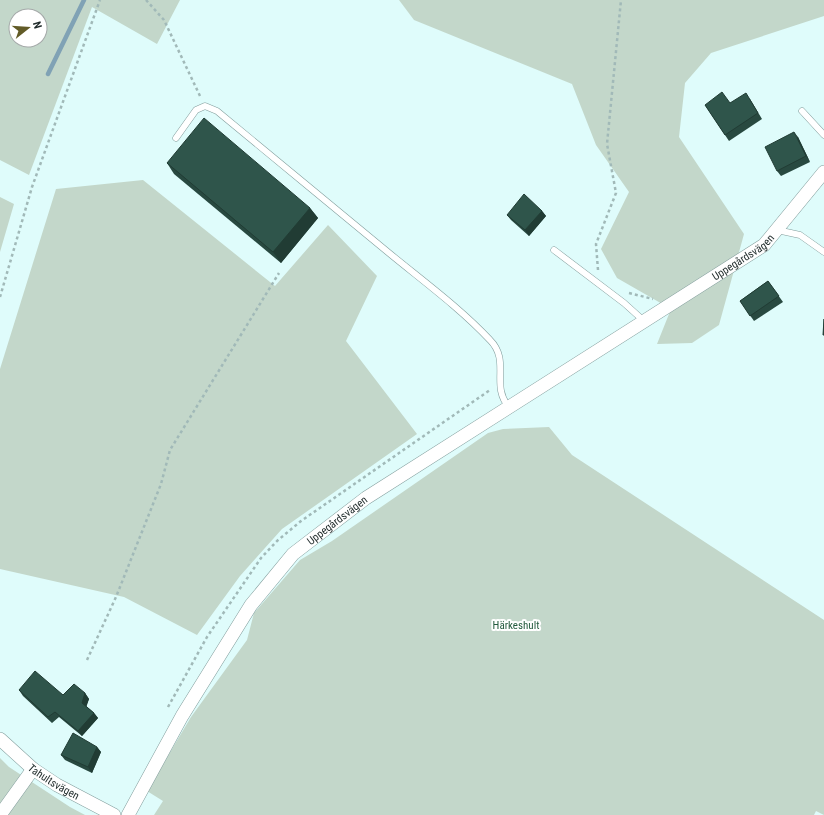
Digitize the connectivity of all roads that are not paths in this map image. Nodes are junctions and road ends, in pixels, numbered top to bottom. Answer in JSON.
{"nodes":[{"id":1,"x":802,"y":111,"type":"dead end"},
{"id":2,"x":824,"y":135,"type":"edge"},
{"id":3,"x":176,"y":138,"type":"dead end"},
{"id":4,"x":824,"y":172,"type":"edge"},
{"id":5,"x":776,"y":230,"type":"junction"},
{"id":6,"x":554,"y":250,"type":"dead end"},
{"id":7,"x":824,"y":252,"type":"edge"},
{"id":8,"x":644,"y":321,"type":"junction"},
{"id":9,"x":509,"y":407,"type":"junction"},
{"id":10,"x":0,"y":739,"type":"edge"},
{"id":11,"x":33,"y":769,"type":"junction"},
{"id":12,"x":0,"y":815,"type":"edge"},
{"id":13,"x":114,"y":815,"type":"edge"},
{"id":14,"x":128,"y":815,"type":"edge"}],
"edges":[{"from":1,"to":2,"type":"lane"},
{"from":3,"to":9,"type":"lane"},
{"from":4,"to":5,"type":"street","name":"Uppegårdsvägen"},
{"from":5,"to":7,"type":"lane"},
{"from":5,"to":8,"type":"street","name":"Uppegårdsvägen"},
{"from":6,"to":8,"type":"lane"},
{"from":8,"to":9,"type":"street","name":"Uppegårdsvägen"},
{"from":9,"to":14,"type":"street","name":"Uppegårdsvägen"},
{"from":10,"to":11,"type":"street","name":"Tahultsvägen"},
{"from":11,"to":12,"type":"street"},
{"from":11,"to":13,"type":"street","name":"Tahultsvägen"}]}
